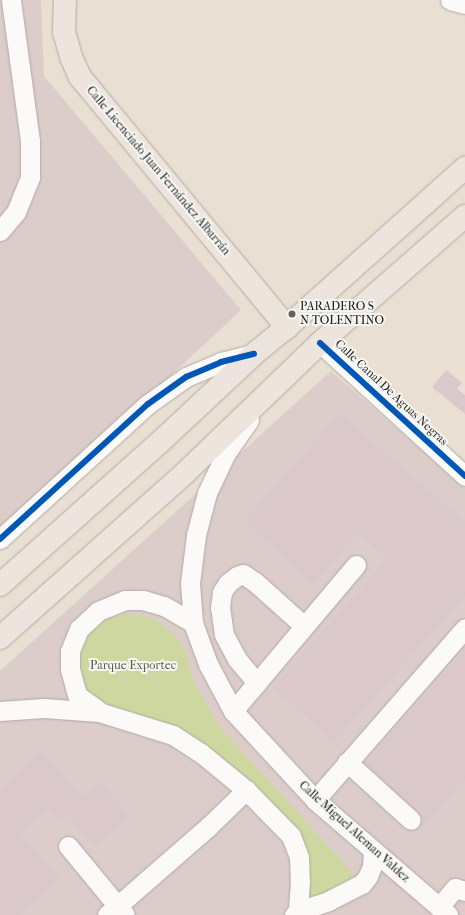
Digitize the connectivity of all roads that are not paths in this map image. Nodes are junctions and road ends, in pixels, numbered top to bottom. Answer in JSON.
{"nodes":[{"id":1,"x":11,"y":0,"type":"edge"},
{"id":2,"x":65,"y":0,"type":"edge"},
{"id":3,"x":450,"y":0,"type":"edge"},
{"id":4,"x":465,"y":4,"type":"edge"},
{"id":5,"x":465,"y":168,"type":"edge"},
{"id":6,"x":465,"y":216,"type":"edge"},
{"id":7,"x":0,"y":231,"type":"edge"},
{"id":8,"x":287,"y":327,"type":"junction"},
{"id":9,"x":320,"y":343,"type":"junction"},
{"id":10,"x":254,"y":354,"type":"junction"},
{"id":11,"x":262,"y":400,"type":"junction"},
{"id":12,"x":465,"y":476,"type":"edge"},
{"id":13,"x":0,"y":539,"type":"edge"},
{"id":14,"x":356,"y":565,"type":"dead end"},
{"id":15,"x":0,"y":585,"type":"edge"},
{"id":16,"x":193,"y":623,"type":"junction"},
{"id":17,"x":304,"y":626,"type":"junction"},
{"id":18,"x":465,"y":628,"type":"edge"},
{"id":19,"x":0,"y":638,"type":"edge"},
{"id":20,"x":257,"y":683,"type":"junction"},
{"id":21,"x":0,"y":711,"type":"edge"},
{"id":22,"x":234,"y":711,"type":"junction"},
{"id":23,"x":99,"y":712,"type":"junction"},
{"id":24,"x":348,"y":762,"type":"junction"},
{"id":25,"x":246,"y":790,"type":"junction"},
{"id":26,"x":315,"y":800,"type":"junction"},
{"id":27,"x":411,"y":820,"type":"dead end"},
{"id":28,"x":68,"y":846,"type":"dead end"},
{"id":29,"x":373,"y":851,"type":"junction"},
{"id":30,"x":460,"y":890,"type":"edge"},
{"id":31,"x":444,"y":911,"type":"edge"},
{"id":32,"x":117,"y":912,"type":"edge"},
{"id":33,"x":296,"y":913,"type":"edge"}],
"edges":[{"from":1,"to":7,"type":"street"},
{"from":2,"to":8,"type":"main road","name":"Calle Licenciado Juan Fernández Albarrán"},
{"from":3,"to":4,"type":"street"},
{"from":5,"to":8,"type":"main road"},
{"from":6,"to":9,"type":"main road"},
{"from":8,"to":10,"type":"main road"},
{"from":9,"to":11,"type":"main road"},
{"from":9,"to":12,"type":"street","name":"Calle Canal De Aguas Negras"},
{"from":10,"to":13,"type":"street"},
{"from":10,"to":15,"type":"main road"},
{"from":11,"to":16,"type":"street","name":"Calle Miguel Aleman Valdez"},
{"from":11,"to":19,"type":"main road"},
{"from":14,"to":17,"type":"street"},
{"from":16,"to":22,"type":"street","name":"Calle Miguel Aleman Valdez"},
{"from":16,"to":23,"type":"street"},
{"from":17,"to":20,"type":"street"},
{"from":17,"to":20,"type":"street"},
{"from":18,"to":24,"type":"street"},
{"from":20,"to":22,"type":"street"},
{"from":21,"to":23,"type":"street"},
{"from":22,"to":26,"type":"street","name":"Calle Miguel Aleman Valdez"},
{"from":23,"to":25,"type":"street"},
{"from":24,"to":26,"type":"street"},
{"from":24,"to":27,"type":"street"},
{"from":25,"to":32,"type":"street"},
{"from":25,"to":33,"type":"street"},
{"from":26,"to":29,"type":"street","name":"Calle Miguel Aleman Valdez"},
{"from":28,"to":32,"type":"street"},
{"from":29,"to":31,"type":"street","name":"Calle Miguel Aleman Valdez"},
{"from":29,"to":33,"type":"street"},
{"from":30,"to":31,"type":"street"}]}
